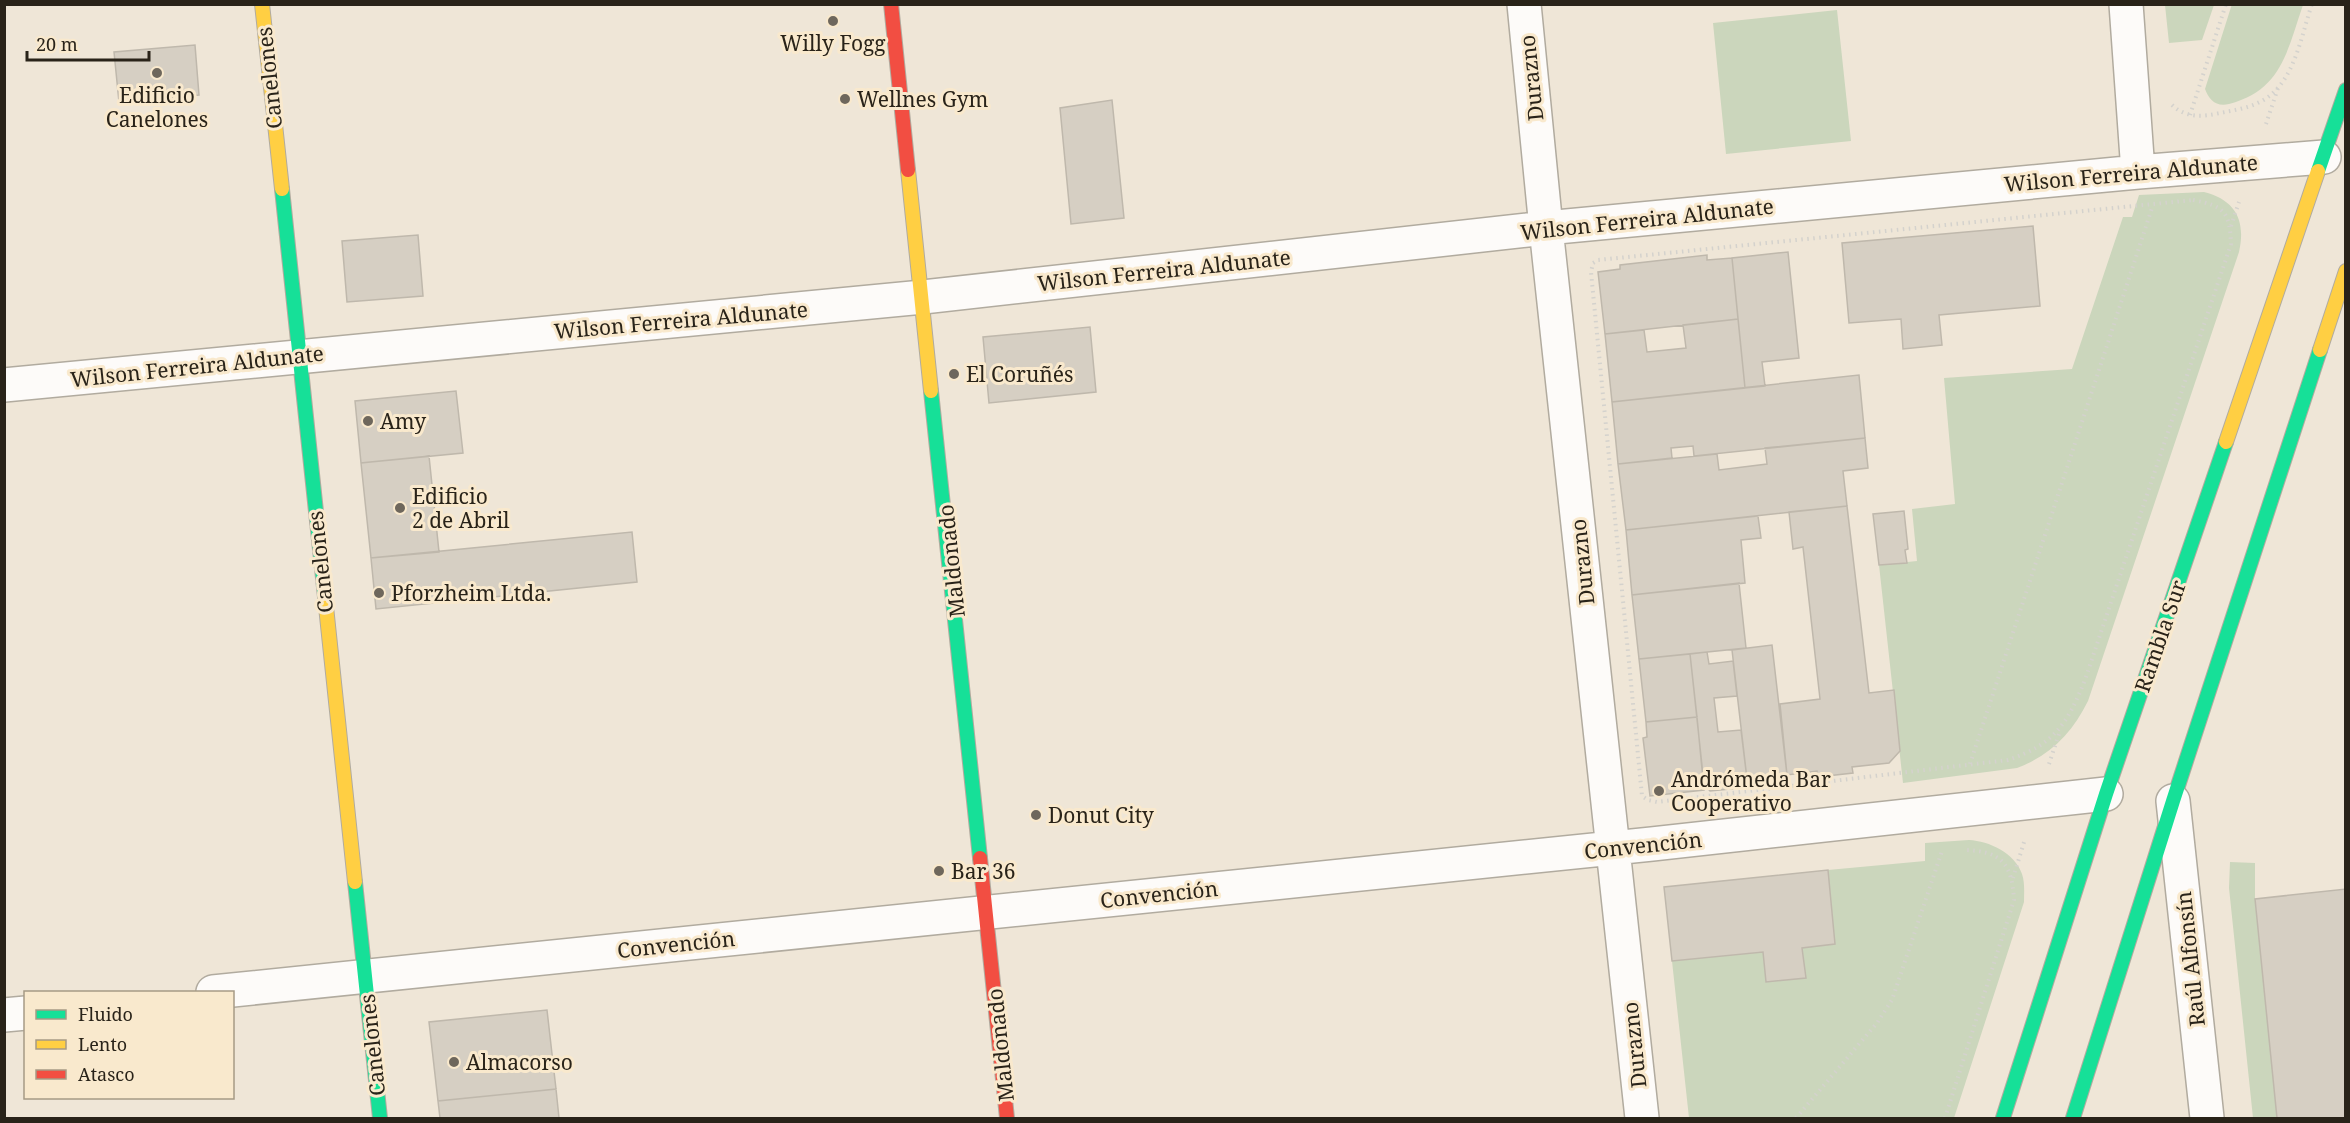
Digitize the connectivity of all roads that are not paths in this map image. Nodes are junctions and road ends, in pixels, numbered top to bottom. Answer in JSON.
{"nodes":[{"id":1,"x":262,"y":4,"type":"edge"},
{"id":2,"x":891,"y":4,"type":"edge"},
{"id":3,"x":1524,"y":4,"type":"edge"},
{"id":4,"x":2126,"y":4,"type":"edge"},
{"id":5,"x":2346,"y":90,"type":"edge"},
{"id":6,"x":2324,"y":157,"type":"junction"},
{"id":7,"x":2138,"y":172,"type":"junction"},
{"id":8,"x":1546,"y":228,"type":"junction"},
{"id":9,"x":2346,"y":271,"type":"edge"},
{"id":10,"x":923,"y":297,"type":"junction"},
{"id":11,"x":298,"y":356,"type":"junction"},
{"id":12,"x":4,"y":385,"type":"edge"},
{"id":13,"x":2106,"y":794,"type":"junction"},
{"id":14,"x":2173,"y":801,"type":"junction"},
{"id":15,"x":1614,"y":848,"type":"junction"},
{"id":16,"x":987,"y":912,"type":"junction"},
{"id":17,"x":364,"y":976,"type":"junction"},
{"id":18,"x":231,"y":991,"type":"edge"},
{"id":19,"x":24,"y":1012,"type":"edge"},
{"id":20,"x":4,"y":1015,"type":"edge"},
{"id":21,"x":380,"y":1119,"type":"edge"},
{"id":22,"x":1007,"y":1119,"type":"edge"},
{"id":23,"x":1642,"y":1119,"type":"edge"},
{"id":24,"x":2003,"y":1119,"type":"edge"},
{"id":25,"x":2073,"y":1119,"type":"edge"},
{"id":26,"x":2207,"y":1119,"type":"edge"}],
"edges":[{"from":1,"to":11,"type":"street","name":"Canelones"},
{"from":2,"to":10,"type":"street","name":"Maldonado"},
{"from":3,"to":8,"type":"street","name":"Durazno"},
{"from":4,"to":7,"type":"street"},
{"from":5,"to":6,"type":"street","name":"Rambla Sur"},
{"from":6,"to":7,"type":"street","name":"Wilson Ferreira Aldunate"},
{"from":6,"to":13,"type":"street","name":"Rambla Sur"},
{"from":7,"to":8,"type":"street","name":"Wilson Ferreira Aldunate"},
{"from":8,"to":10,"type":"street","name":"Wilson Ferreira Aldunate"},
{"from":8,"to":15,"type":"street","name":"Durazno"},
{"from":9,"to":14,"type":"street"},
{"from":10,"to":11,"type":"street","name":"Wilson Ferreira Aldunate"},
{"from":10,"to":16,"type":"street","name":"Maldonado"},
{"from":11,"to":12,"type":"street","name":"Wilson Ferreira Aldunate"},
{"from":11,"to":17,"type":"street","name":"Canelones"},
{"from":13,"to":15,"type":"street","name":"Convención"},
{"from":13,"to":24,"type":"street","name":"Rambla Sur"},
{"from":14,"to":25,"type":"street"},
{"from":14,"to":26,"type":"street","name":"Raúl Alfonsín"},
{"from":15,"to":16,"type":"street","name":"Convención"},
{"from":15,"to":23,"type":"street","name":"Durazno"},
{"from":16,"to":17,"type":"street","name":"Convención"},
{"from":16,"to":22,"type":"street","name":"Maldonado"},
{"from":17,"to":18,"type":"street","name":"Convención"},
{"from":17,"to":21,"type":"street","name":"Canelones"},
{"from":19,"to":20,"type":"street"}]}
